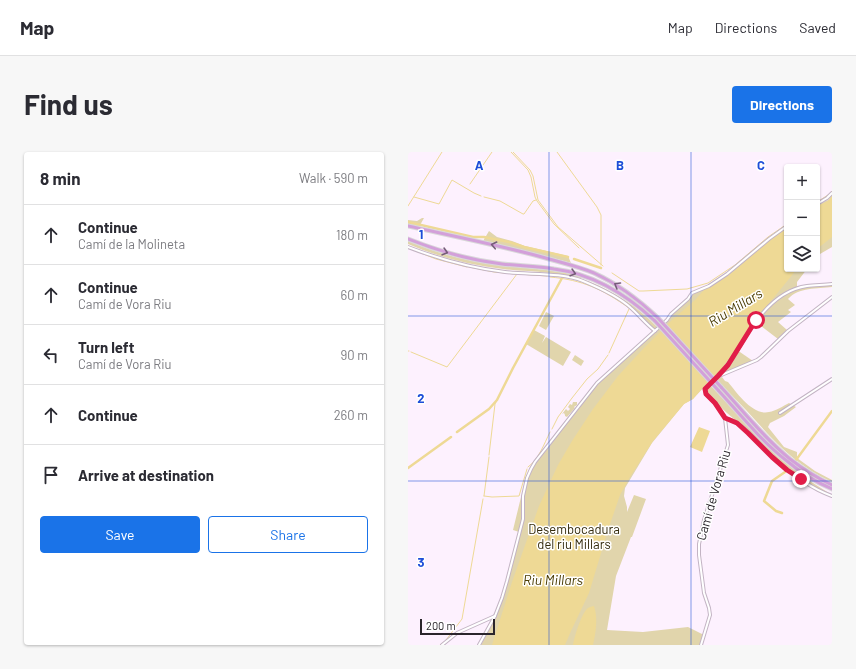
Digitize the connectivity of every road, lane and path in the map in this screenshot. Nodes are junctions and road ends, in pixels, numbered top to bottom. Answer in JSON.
{"nodes":[{"id":1,"x":832,"y":193,"type":"edge"},
{"id":2,"x":820,"y":202,"type":"edge"},
{"id":3,"x":408,"y":226,"type":"edge"},
{"id":4,"x":784,"y":228,"type":"edge"},
{"id":5,"x":408,"y":239,"type":"edge"},
{"id":6,"x":408,"y":247,"type":"edge"},
{"id":7,"x":832,"y":284,"type":"edge"},
{"id":8,"x":832,"y":297,"type":"edge"},
{"id":9,"x":657,"y":320,"type":"junction"},
{"id":10,"x":655,"y":332,"type":"junction"},
{"id":11,"x":718,"y":376,"type":"junction"},
{"id":12,"x":832,"y":379,"type":"edge"},
{"id":13,"x":780,"y":413,"type":"dead end"},
{"id":14,"x":725,"y":418,"type":"junction"},
{"id":15,"x":832,"y":485,"type":"edge"},
{"id":16,"x":832,"y":489,"type":"edge"},
{"id":17,"x":832,"y":496,"type":"edge"},
{"id":18,"x":495,"y":616,"type":"junction"},
{"id":19,"x":442,"y":645,"type":"edge"},
{"id":20,"x":480,"y":645,"type":"edge"},
{"id":21,"x":701,"y":645,"type":"edge"}],
"edges":[{"from":1,"to":2,"type":"street"},
{"from":9,"to":3,"type":"main road","one_way":true},
{"from":4,"to":10,"type":"street"},
{"from":5,"to":9,"type":"main road","one_way":true},
{"from":6,"to":10,"type":"street"},
{"from":7,"to":11,"type":"street"},
{"from":8,"to":11,"type":"street","name":"Camí de Vora Riu"},
{"from":9,"to":15,"type":"main road","bridge":true},
{"from":9,"to":16,"type":"main road","bridge":true},
{"from":10,"to":18,"type":"street"},
{"from":11,"to":14,"type":"street","name":"Camí de Vora Riu"},
{"from":12,"to":13,"type":"street"},
{"from":14,"to":17,"type":"street"},
{"from":14,"to":21,"type":"street","name":"Camí de Vora Riu"},
{"from":18,"to":19,"type":"street"},
{"from":18,"to":20,"type":"street"}]}
